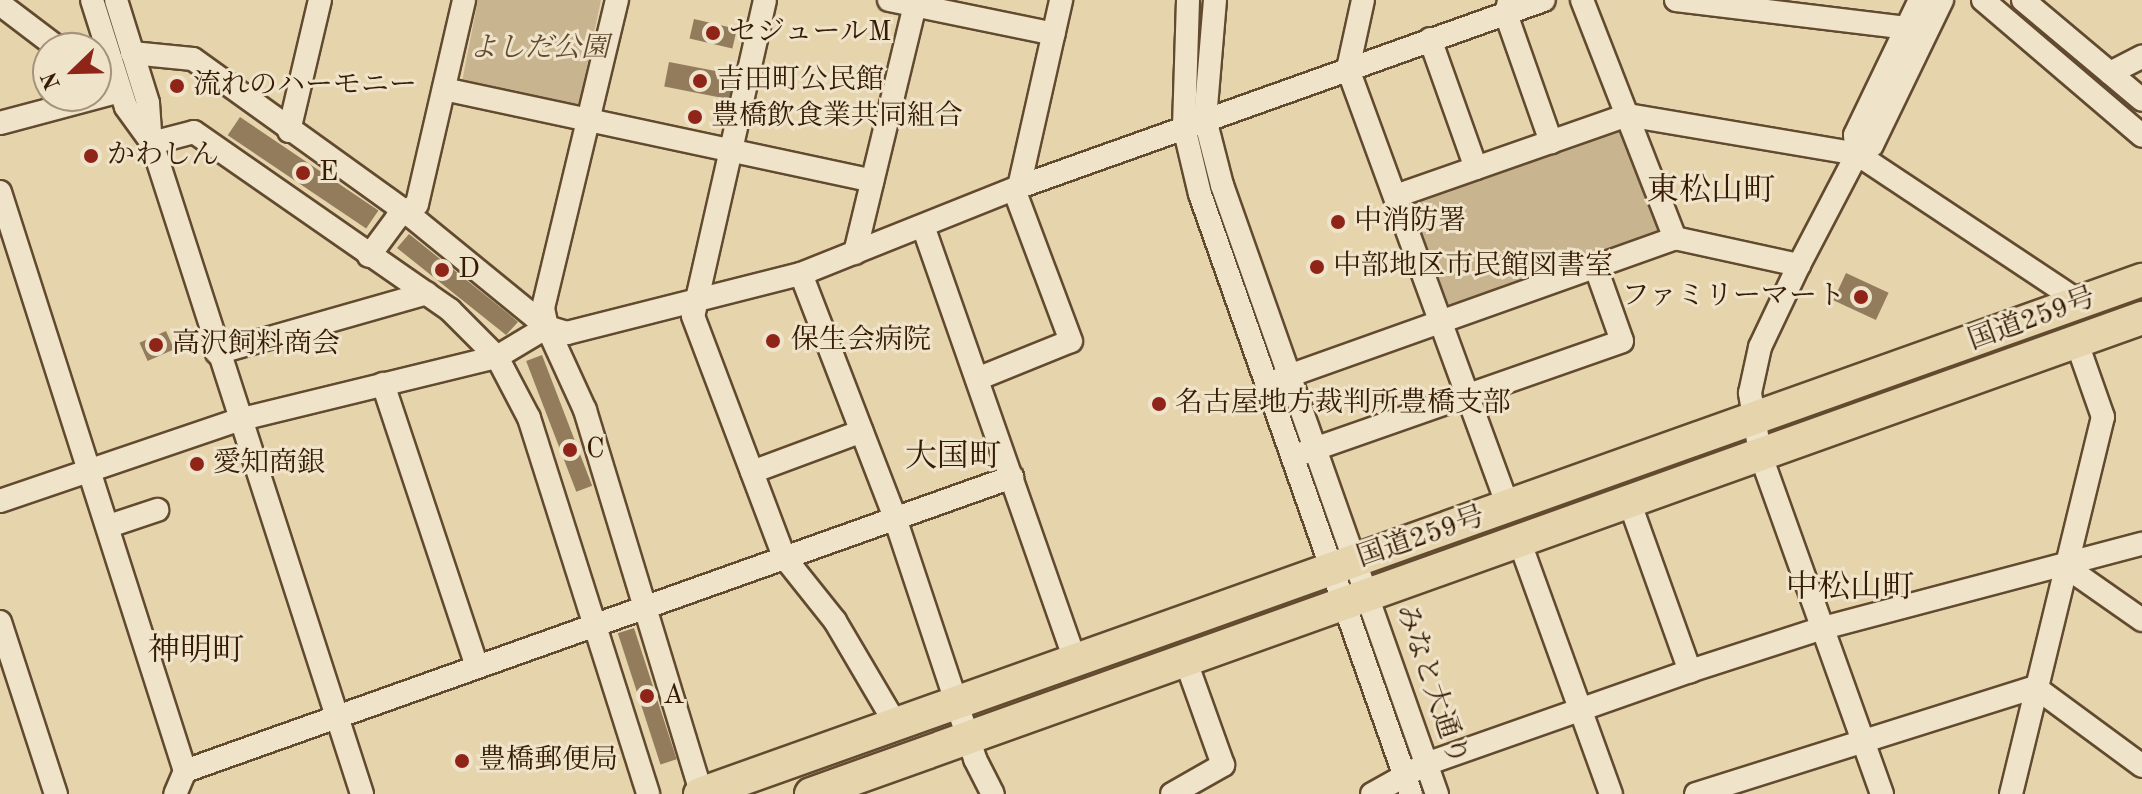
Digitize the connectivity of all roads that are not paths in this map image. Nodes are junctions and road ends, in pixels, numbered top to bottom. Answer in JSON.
{"nodes":[{"id":1,"x":92,"y":0,"type":"edge"},
{"id":2,"x":116,"y":0,"type":"edge"},
{"id":3,"x":320,"y":0,"type":"edge"},
{"id":4,"x":464,"y":0,"type":"edge"},
{"id":5,"x":617,"y":0,"type":"edge"},
{"id":6,"x":765,"y":0,"type":"edge"},
{"id":7,"x":889,"y":0,"type":"edge"},
{"id":8,"x":1061,"y":0,"type":"edge"},
{"id":9,"x":1188,"y":0,"type":"edge"},
{"id":10,"x":1215,"y":0,"type":"edge"},
{"id":11,"x":1363,"y":0,"type":"edge"},
{"id":12,"x":1544,"y":0,"type":"edge"},
{"id":13,"x":1582,"y":0,"type":"edge"},
{"id":14,"x":1676,"y":0,"type":"edge"},
{"id":15,"x":1920,"y":0,"type":"edge"},
{"id":16,"x":1942,"y":0,"type":"edge"},
{"id":17,"x":1983,"y":0,"type":"edge"},
{"id":18,"x":2023,"y":0,"type":"edge"},
{"id":19,"x":1705,"y":2,"type":"edge"},
{"id":20,"x":915,"y":3,"type":"edge"},
{"id":21,"x":0,"y":4,"type":"edge"},
{"id":22,"x":1508,"y":7,"type":"edge"},
{"id":23,"x":1906,"y":28,"type":"junction"},
{"id":24,"x":37,"y":32,"type":"edge"},
{"id":25,"x":1054,"y":34,"type":"junction"},
{"id":26,"x":1430,"y":39,"type":"junction"},
{"id":27,"x":132,"y":53,"type":"junction"},
{"id":28,"x":2142,"y":57,"type":"edge"},
{"id":29,"x":1348,"y":69,"type":"junction"},
{"id":30,"x":2110,"y":73,"type":"junction"},
{"id":31,"x":444,"y":89,"type":"junction"},
{"id":32,"x":120,"y":91,"type":"junction"},
{"id":33,"x":112,"y":93,"type":"edge"},
{"id":34,"x":2142,"y":100,"type":"edge"},
{"id":35,"x":39,"y":112,"type":"edge"},
{"id":36,"x":1627,"y":115,"type":"junction"},
{"id":37,"x":590,"y":121,"type":"junction"},
{"id":38,"x":0,"y":123,"type":"edge"},
{"id":39,"x":1194,"y":123,"type":"junction"},
{"id":40,"x":289,"y":131,"type":"junction"},
{"id":41,"x":2142,"y":136,"type":"edge"},
{"id":42,"x":1551,"y":142,"type":"junction"},
{"id":43,"x":152,"y":143,"type":"junction"},
{"id":44,"x":731,"y":154,"type":"junction"},
{"id":45,"x":1857,"y":154,"type":"junction"},
{"id":46,"x":1476,"y":168,"type":"junction"},
{"id":47,"x":872,"y":181,"type":"junction"},
{"id":48,"x":1017,"y":188,"type":"junction"},
{"id":49,"x":0,"y":192,"type":"edge"},
{"id":50,"x":1396,"y":196,"type":"junction"},
{"id":51,"x":406,"y":212,"type":"junction"},
{"id":52,"x":923,"y":226,"type":"junction"},
{"id":53,"x":1675,"y":238,"type":"junction"},
{"id":54,"x":1244,"y":247,"type":"junction"},
{"id":55,"x":855,"y":253,"type":"junction"},
{"id":56,"x":369,"y":256,"type":"junction"},
{"id":57,"x":1221,"y":256,"type":"junction"},
{"id":58,"x":1799,"y":265,"type":"junction"},
{"id":59,"x":1596,"y":268,"type":"junction"},
{"id":60,"x":801,"y":274,"type":"junction"},
{"id":61,"x":2142,"y":280,"type":"edge"},
{"id":62,"x":427,"y":293,"type":"junction"},
{"id":63,"x":696,"y":301,"type":"junction"},
{"id":64,"x":2080,"y":302,"type":"junction"},
{"id":65,"x":2142,"y":318,"type":"edge"},
{"id":66,"x":1442,"y":322,"type":"junction"},
{"id":67,"x":547,"y":327,"type":"junction"},
{"id":68,"x":2077,"y":343,"type":"junction"},
{"id":69,"x":217,"y":353,"type":"junction"},
{"id":70,"x":497,"y":357,"type":"junction"},
{"id":71,"x":1291,"y":375,"type":"junction"},
{"id":72,"x":977,"y":379,"type":"junction"},
{"id":73,"x":383,"y":384,"type":"junction"},
{"id":74,"x":1266,"y":384,"type":"junction"},
{"id":75,"x":1468,"y":394,"type":"junction"},
{"id":76,"x":238,"y":420,"type":"junction"},
{"id":77,"x":1752,"y":420,"type":"junction"},
{"id":78,"x":862,"y":431,"type":"junction"},
{"id":79,"x":1317,"y":449,"type":"junction"},
{"id":80,"x":1760,"y":453,"type":"junction"},
{"id":81,"x":1291,"y":457,"type":"junction"},
{"id":82,"x":92,"y":471,"type":"junction"},
{"id":83,"x":752,"y":472,"type":"junction"},
{"id":84,"x":1012,"y":477,"type":"junction"},
{"id":85,"x":0,"y":501,"type":"edge"},
{"id":86,"x":1629,"y":501,"type":"junction"},
{"id":87,"x":1508,"y":507,"type":"junction"},
{"id":88,"x":157,"y":510,"type":"dead end"},
{"id":89,"x":895,"y":518,"type":"junction"},
{"id":90,"x":109,"y":526,"type":"junction"},
{"id":91,"x":1519,"y":540,"type":"junction"},
{"id":92,"x":2142,"y":544,"type":"edge"},
{"id":93,"x":784,"y":557,"type":"junction"},
{"id":94,"x":1343,"y":565,"type":"junction"},
{"id":95,"x":2065,"y":566,"type":"junction"},
{"id":96,"x":1355,"y":600,"type":"junction"},
{"id":97,"x":646,"y":606,"type":"junction"},
{"id":98,"x":2142,"y":620,"type":"edge"},
{"id":99,"x":0,"y":622,"type":"edge"},
{"id":100,"x":593,"y":625,"type":"junction"},
{"id":101,"x":1823,"y":628,"type":"junction"},
{"id":102,"x":1185,"y":659,"type":"junction"},
{"id":103,"x":1075,"y":660,"type":"junction"},
{"id":104,"x":477,"y":666,"type":"junction"},
{"id":105,"x":1690,"y":671,"type":"junction"},
{"id":106,"x":2035,"y":687,"type":"junction"},
{"id":107,"x":954,"y":702,"type":"junction"},
{"id":108,"x":1579,"y":709,"type":"junction"},
{"id":109,"x":337,"y":716,"type":"junction"},
{"id":110,"x":895,"y":723,"type":"junction"},
{"id":111,"x":967,"y":738,"type":"junction"},
{"id":112,"x":1863,"y":740,"type":"junction"},
{"id":113,"x":1426,"y":764,"type":"junction"},
{"id":114,"x":2142,"y":766,"type":"edge"},
{"id":115,"x":185,"y":771,"type":"junction"},
{"id":116,"x":1408,"y":785,"type":"edge"},
{"id":117,"x":56,"y":794,"type":"edge"},
{"id":118,"x":175,"y":794,"type":"edge"},
{"id":119,"x":362,"y":794,"type":"edge"},
{"id":120,"x":648,"y":794,"type":"edge"},
{"id":121,"x":701,"y":794,"type":"edge"},
{"id":122,"x":811,"y":794,"type":"edge"},
{"id":123,"x":993,"y":794,"type":"edge"},
{"id":124,"x":1172,"y":794,"type":"edge"},
{"id":125,"x":1372,"y":794,"type":"edge"},
{"id":126,"x":1437,"y":794,"type":"edge"},
{"id":127,"x":1611,"y":794,"type":"edge"},
{"id":128,"x":1696,"y":794,"type":"edge"},
{"id":129,"x":1882,"y":794,"type":"edge"},
{"id":130,"x":2011,"y":794,"type":"edge"}],
"edges":[{"from":1,"to":32,"type":"street"},
{"from":2,"to":27,"type":"street"},
{"from":3,"to":40,"type":"street"},
{"from":4,"to":31,"type":"street"},
{"from":5,"to":37,"type":"street"},
{"from":6,"to":44,"type":"street"},
{"from":7,"to":20,"type":"street"},
{"from":8,"to":25,"type":"street"},
{"from":9,"to":39,"type":"street"},
{"from":10,"to":39,"type":"street"},
{"from":11,"to":29,"type":"street"},
{"from":12,"to":22,"type":"street"},
{"from":13,"to":36,"type":"street"},
{"from":14,"to":19,"type":"street"},
{"from":15,"to":23,"type":"street"},
{"from":16,"to":45,"type":"street"},
{"from":17,"to":41,"type":"street"},
{"from":18,"to":30,"type":"street"},
{"from":19,"to":23,"type":"street"},
{"from":20,"to":25,"type":"street"},
{"from":20,"to":47,"type":"street"},
{"from":21,"to":24,"type":"street"},
{"from":22,"to":26,"type":"street"},
{"from":22,"to":42,"type":"street"},
{"from":23,"to":45,"type":"street"},
{"from":25,"to":48,"type":"street"},
{"from":26,"to":29,"type":"street"},
{"from":26,"to":46,"type":"street"},
{"from":27,"to":40,"type":"street"},
{"from":27,"to":43,"type":"street"},
{"from":28,"to":30,"type":"street"},
{"from":29,"to":39,"type":"street"},
{"from":29,"to":50,"type":"street"},
{"from":30,"to":34,"type":"street"},
{"from":31,"to":37,"type":"street"},
{"from":31,"to":51,"type":"street"},
{"from":32,"to":33,"type":"street"},
{"from":32,"to":43,"type":"street"},
{"from":35,"to":38,"type":"street"},
{"from":36,"to":42,"type":"street"},
{"from":36,"to":45,"type":"street"},
{"from":36,"to":53,"type":"street"},
{"from":37,"to":44,"type":"street"},
{"from":37,"to":67,"type":"street"},
{"from":39,"to":48,"type":"street"},
{"from":39,"to":54,"type":"street"},
{"from":39,"to":57,"type":"street"},
{"from":40,"to":51,"type":"street"},
{"from":42,"to":46,"type":"street"},
{"from":43,"to":56,"type":"street"},
{"from":43,"to":69,"type":"street"},
{"from":44,"to":47,"type":"street"},
{"from":44,"to":63,"type":"street"},
{"from":45,"to":58,"type":"street"},
{"from":45,"to":64,"type":"street"},
{"from":46,"to":50,"type":"street"},
{"from":47,"to":55,"type":"street"},
{"from":48,"to":52,"type":"street"},
{"from":48,"to":72,"type":"street"},
{"from":49,"to":82,"type":"street"},
{"from":50,"to":66,"type":"street"},
{"from":51,"to":56,"type":"street"},
{"from":51,"to":67,"type":"street"},
{"from":52,"to":55,"type":"street"},
{"from":52,"to":72,"type":"street"},
{"from":53,"to":58,"type":"street"},
{"from":53,"to":59,"type":"street"},
{"from":54,"to":57,"type":"street"},
{"from":54,"to":71,"type":"street"},
{"from":55,"to":60,"type":"street"},
{"from":56,"to":62,"type":"street"},
{"from":57,"to":74,"type":"street"},
{"from":58,"to":77,"type":"street"},
{"from":59,"to":66,"type":"street"},
{"from":59,"to":75,"type":"street"},
{"from":60,"to":63,"type":"street"},
{"from":60,"to":78,"type":"street"},
{"from":61,"to":64,"type":"highway","name":"国道259号"},
{"from":62,"to":69,"type":"street"},
{"from":62,"to":70,"type":"street"},
{"from":63,"to":67,"type":"street"},
{"from":63,"to":83,"type":"street"},
{"from":64,"to":77,"type":"highway","name":"国道259号"},
{"from":65,"to":68,"type":"highway","name":"国道259号"},
{"from":66,"to":71,"type":"street"},
{"from":66,"to":75,"type":"street"},
{"from":67,"to":70,"type":"street"},
{"from":67,"to":97,"type":"street"},
{"from":68,"to":80,"type":"highway","name":"国道259号"},
{"from":68,"to":95,"type":"street"},
{"from":69,"to":76,"type":"street"},
{"from":70,"to":73,"type":"street"},
{"from":70,"to":100,"type":"street"},
{"from":71,"to":74,"type":"street"},
{"from":71,"to":79,"type":"street"},
{"from":72,"to":84,"type":"street"},
{"from":73,"to":76,"type":"street"},
{"from":73,"to":104,"type":"street"},
{"from":74,"to":81,"type":"street"},
{"from":75,"to":79,"type":"street"},
{"from":75,"to":87,"type":"street"},
{"from":76,"to":82,"type":"street"},
{"from":76,"to":109,"type":"street"},
{"from":77,"to":80,"type":"street"},
{"from":77,"to":87,"type":"highway","name":"国道259号"},
{"from":78,"to":83,"type":"street"},
{"from":78,"to":89,"type":"street"},
{"from":79,"to":81,"type":"street"},
{"from":79,"to":94,"type":"street"},
{"from":80,"to":86,"type":"highway","name":"国道259号"},
{"from":80,"to":101,"type":"street"},
{"from":81,"to":94,"type":"street"},
{"from":82,"to":85,"type":"street"},
{"from":82,"to":90,"type":"street"},
{"from":83,"to":93,"type":"street"},
{"from":84,"to":89,"type":"street"},
{"from":84,"to":103,"type":"street"},
{"from":86,"to":91,"type":"highway","name":"国道259号"},
{"from":86,"to":105,"type":"street"},
{"from":87,"to":94,"type":"highway","name":"国道259号"},
{"from":88,"to":90,"type":"street"},
{"from":89,"to":93,"type":"street"},
{"from":89,"to":107,"type":"street"},
{"from":90,"to":115,"type":"street"},
{"from":91,"to":96,"type":"highway","name":"国道259号"},
{"from":91,"to":108,"type":"street"},
{"from":92,"to":95,"type":"street"},
{"from":93,"to":97,"type":"street"},
{"from":93,"to":110,"type":"street"},
{"from":94,"to":96,"type":"street"},
{"from":94,"to":103,"type":"highway","name":"国道259号"},
{"from":95,"to":98,"type":"street"},
{"from":95,"to":101,"type":"street"},
{"from":95,"to":106,"type":"street"},
{"from":96,"to":102,"type":"highway","name":"国道259号"},
{"from":96,"to":113,"type":"street","name":"みなと大通り"},
{"from":96,"to":116,"type":"street","name":"みなと大通り"},
{"from":97,"to":100,"type":"street"},
{"from":97,"to":121,"type":"street"},
{"from":99,"to":117,"type":"street"},
{"from":100,"to":104,"type":"street"},
{"from":100,"to":120,"type":"street"},
{"from":101,"to":105,"type":"street"},
{"from":101,"to":112,"type":"street"},
{"from":102,"to":111,"type":"highway","name":"国道259号"},
{"from":102,"to":124,"type":"street"},
{"from":103,"to":107,"type":"highway","name":"国道259号"},
{"from":104,"to":109,"type":"street"},
{"from":105,"to":108,"type":"street"},
{"from":106,"to":112,"type":"street"},
{"from":106,"to":114,"type":"street"},
{"from":106,"to":130,"type":"street"},
{"from":107,"to":110,"type":"highway","name":"国道259号"},
{"from":107,"to":111,"type":"street"},
{"from":108,"to":113,"type":"street"},
{"from":108,"to":127,"type":"street"},
{"from":109,"to":115,"type":"street"},
{"from":109,"to":119,"type":"street"},
{"from":110,"to":121,"type":"highway","name":"国道259号"},
{"from":111,"to":122,"type":"highway","name":"国道259号"},
{"from":111,"to":123,"type":"street"},
{"from":112,"to":128,"type":"street"},
{"from":112,"to":129,"type":"street"},
{"from":113,"to":116,"type":"street"},
{"from":113,"to":126,"type":"street","name":"みなと大通り"},
{"from":115,"to":118,"type":"street"},
{"from":116,"to":125,"type":"street"}]}
